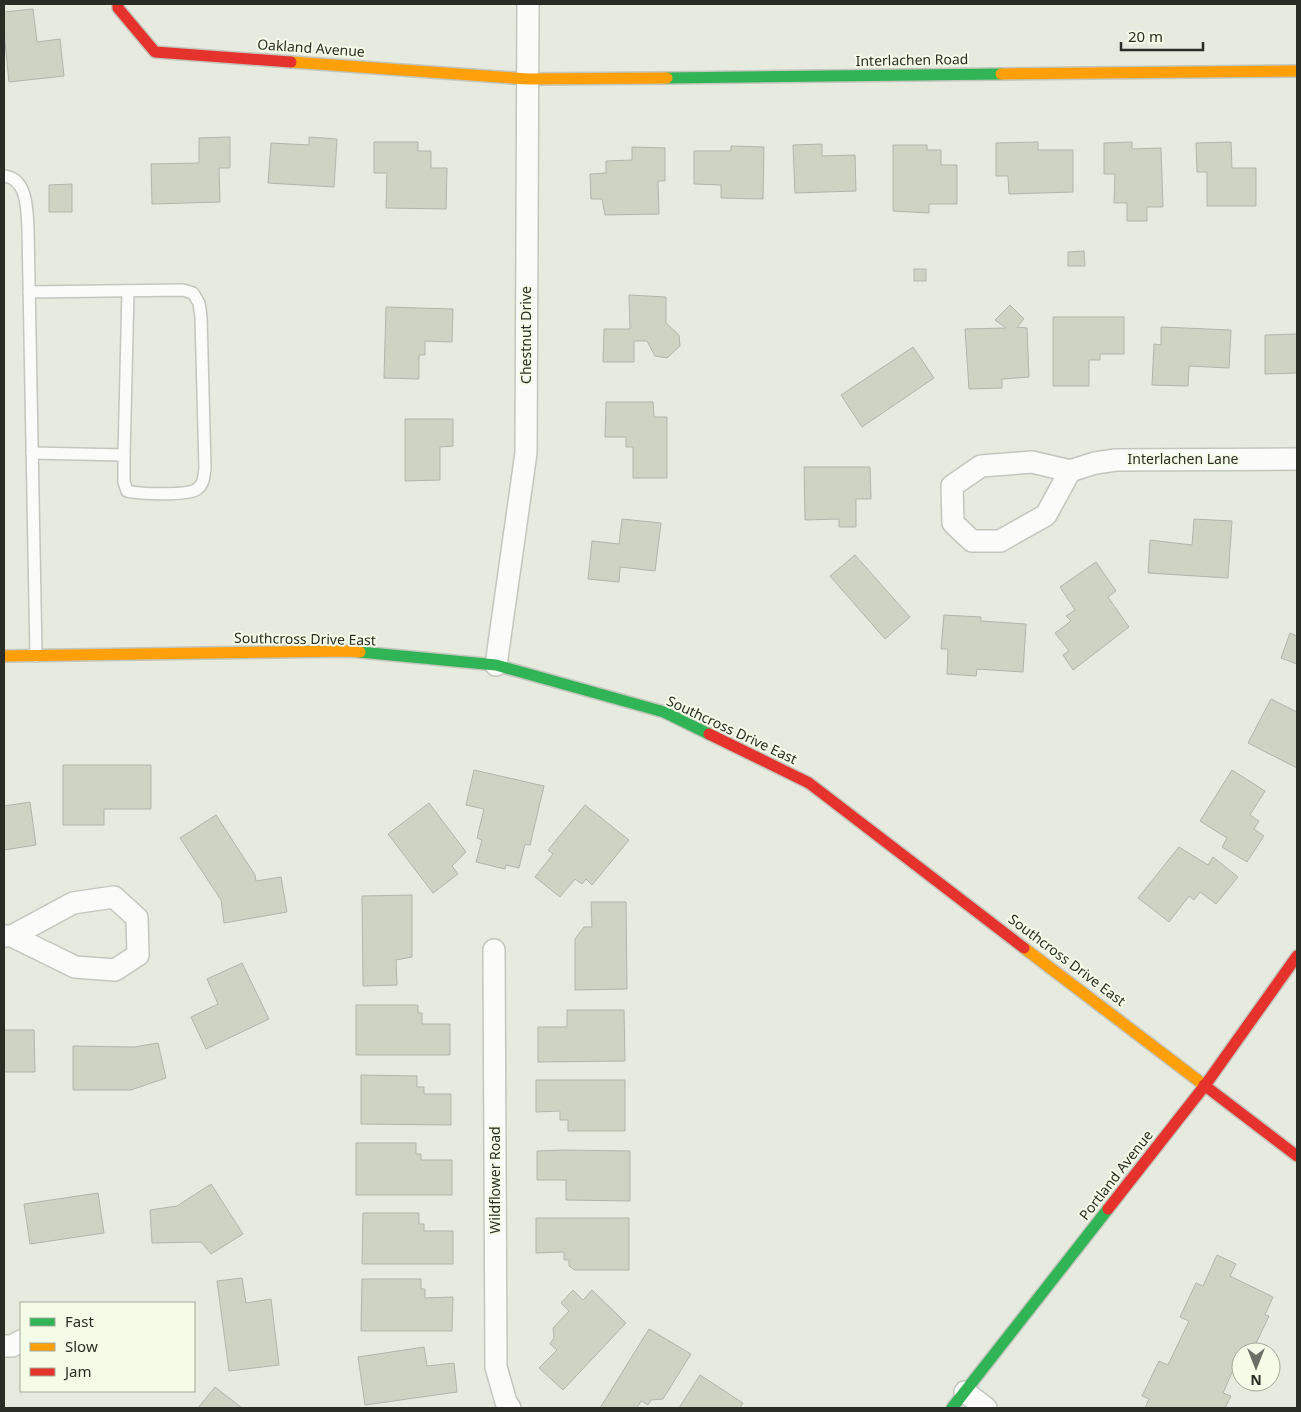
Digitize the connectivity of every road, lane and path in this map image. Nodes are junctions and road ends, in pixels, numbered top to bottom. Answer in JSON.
{"nodes":[{"id":1,"x":118,"y":4,"type":"edge"},
{"id":2,"x":528,"y":4,"type":"edge"},
{"id":3,"x":1297,"y":72,"type":"edge"},
{"id":4,"x":527,"y":79,"type":"junction"},
{"id":5,"x":4,"y":176,"type":"edge"},
{"id":6,"x":128,"y":291,"type":"junction"},
{"id":7,"x":29,"y":292,"type":"junction"},
{"id":8,"x":32,"y":453,"type":"junction"},
{"id":9,"x":124,"y":455,"type":"junction"},
{"id":10,"x":1297,"y":459,"type":"edge"},
{"id":11,"x":1070,"y":471,"type":"junction"},
{"id":12,"x":4,"y":656,"type":"edge"},
{"id":13,"x":36,"y":656,"type":"junction"},
{"id":14,"x":496,"y":665,"type":"junction"},
{"id":15,"x":8,"y":936,"type":"edge"},
{"id":16,"x":494,"y":950,"type":"dead end"},
{"id":17,"x":1297,"y":956,"type":"edge"},
{"id":18,"x":1206,"y":1084,"type":"junction"},
{"id":19,"x":1297,"y":1156,"type":"edge"},
{"id":20,"x":965,"y":1392,"type":"junction"},
{"id":21,"x":510,"y":1408,"type":"edge"},
{"id":22,"x":952,"y":1408,"type":"edge"},
{"id":23,"x":986,"y":1408,"type":"edge"}],
"edges":[{"from":1,"to":4,"type":"street","name":"Oakland Avenue"},
{"from":2,"to":4,"type":"street","name":"Chestnut Drive"},
{"from":3,"to":4,"type":"street","name":"Interlachen Road"},
{"from":4,"to":14,"type":"street","name":"Chestnut Drive"},
{"from":5,"to":7,"type":"lane"},
{"from":6,"to":7,"type":"lane"},
{"from":6,"to":9,"type":"lane"},
{"from":6,"to":9,"type":"lane"},
{"from":7,"to":8,"type":"lane"},
{"from":8,"to":9,"type":"lane"},
{"from":8,"to":13,"type":"lane"},
{"from":10,"to":11,"type":"street","name":"Interlachen Lane"},
{"from":11,"to":11,"type":"street"},
{"from":12,"to":13,"type":"street","name":"Southcross Drive East"},
{"from":13,"to":14,"type":"street","name":"Southcross Drive East"},
{"from":14,"to":18,"type":"street","name":"Southcross Drive East"},
{"from":15,"to":15,"type":"street"},
{"from":16,"to":21,"type":"street","name":"Wildflower Road"},
{"from":17,"to":18,"type":"street","name":"Portland Avenue"},
{"from":18,"to":19,"type":"street","name":"Southcross Drive East"},
{"from":18,"to":20,"type":"street","name":"Portland Avenue"},
{"from":20,"to":22,"type":"street","name":"Portland Avenue"},
{"from":20,"to":23,"type":"street"}]}
